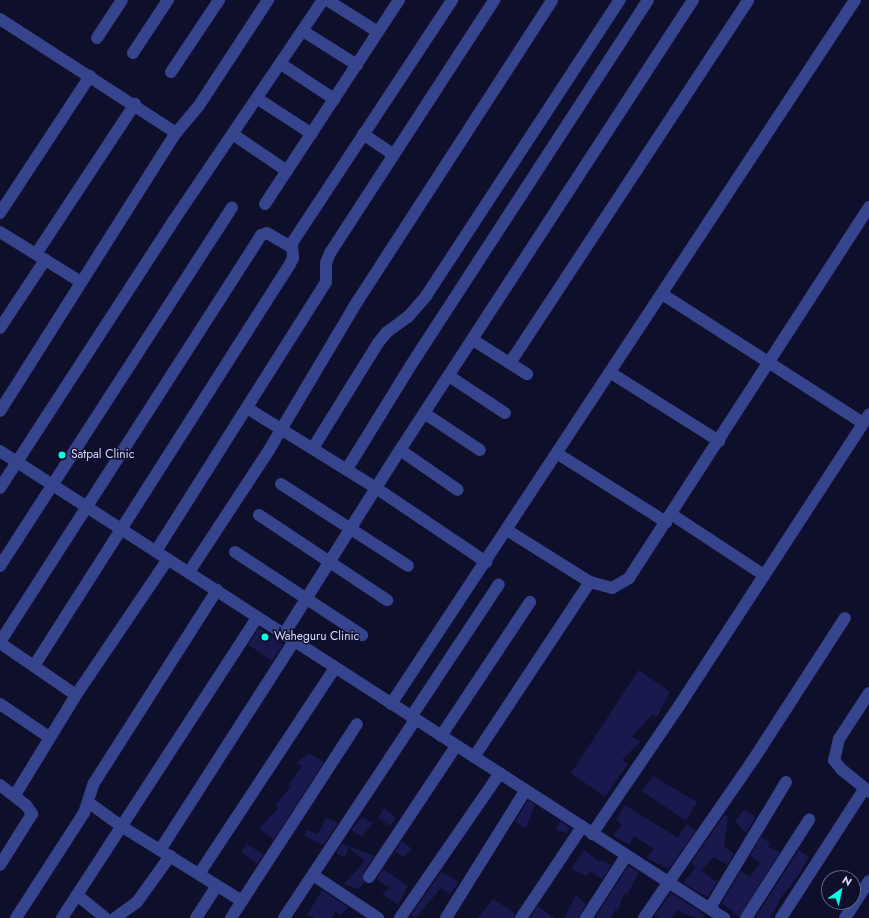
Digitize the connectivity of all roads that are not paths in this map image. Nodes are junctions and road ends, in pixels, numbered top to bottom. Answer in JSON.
{"nodes":[{"id":1,"x":122,"y":0,"type":"edge"},
{"id":2,"x":168,"y":0,"type":"edge"},
{"id":3,"x":218,"y":0,"type":"edge"},
{"id":4,"x":268,"y":0,"type":"edge"},
{"id":5,"x":323,"y":0,"type":"edge"},
{"id":6,"x":327,"y":0,"type":"edge"},
{"id":7,"x":399,"y":0,"type":"edge"},
{"id":8,"x":452,"y":0,"type":"edge"},
{"id":9,"x":494,"y":0,"type":"edge"},
{"id":10,"x":552,"y":0,"type":"edge"},
{"id":11,"x":620,"y":0,"type":"edge"},
{"id":12,"x":648,"y":0,"type":"edge"},
{"id":13,"x":693,"y":0,"type":"edge"},
{"id":14,"x":748,"y":0,"type":"edge"},
{"id":15,"x":856,"y":0,"type":"edge"},
{"id":16,"x":0,"y":19,"type":"edge"},
{"id":17,"x":303,"y":31,"type":"junction"},
{"id":18,"x":378,"y":32,"type":"junction"},
{"id":19,"x":97,"y":38,"type":"dead end"},
{"id":20,"x":133,"y":53,"type":"dead end"},
{"id":21,"x":281,"y":64,"type":"junction"},
{"id":22,"x":356,"y":65,"type":"junction"},
{"id":23,"x":171,"y":72,"type":"dead end"},
{"id":24,"x":90,"y":76,"type":"junction"},
{"id":25,"x":258,"y":99,"type":"junction"},
{"id":26,"x":334,"y":99,"type":"junction"},
{"id":27,"x":135,"y":104,"type":"junction"},
{"id":28,"x":176,"y":133,"type":"junction"},
{"id":29,"x":312,"y":134,"type":"junction"},
{"id":30,"x":363,"y":134,"type":"junction"},
{"id":31,"x":234,"y":135,"type":"junction"},
{"id":32,"x":394,"y":155,"type":"junction"},
{"id":33,"x":287,"y":171,"type":"junction"},
{"id":34,"x":265,"y":204,"type":"dead end"},
{"id":35,"x":869,"y":207,"type":"edge"},
{"id":36,"x":232,"y":208,"type":"dead end"},
{"id":37,"x":0,"y":213,"type":"edge"},
{"id":38,"x":0,"y":232,"type":"edge"},
{"id":39,"x":291,"y":247,"type":"junction"},
{"id":40,"x":40,"y":257,"type":"junction"},
{"id":41,"x":81,"y":282,"type":"junction"},
{"id":42,"x":662,"y":294,"type":"junction"},
{"id":43,"x":0,"y":328,"type":"edge"},
{"id":44,"x":473,"y":340,"type":"junction"},
{"id":45,"x":510,"y":363,"type":"junction"},
{"id":46,"x":769,"y":363,"type":"junction"},
{"id":47,"x":611,"y":373,"type":"junction"},
{"id":48,"x":527,"y":374,"type":"dead end"},
{"id":49,"x":449,"y":376,"type":"junction"},
{"id":50,"x":248,"y":408,"type":"junction"},
{"id":51,"x":0,"y":411,"type":"edge"},
{"id":52,"x":424,"y":413,"type":"junction"},
{"id":53,"x":505,"y":413,"type":"dead end"},
{"id":54,"x":866,"y":418,"type":"edge"},
{"id":55,"x":281,"y":430,"type":"junction"},
{"id":56,"x":719,"y":441,"type":"junction"},
{"id":57,"x":313,"y":448,"type":"junction"},
{"id":58,"x":400,"y":450,"type":"junction"},
{"id":59,"x":480,"y":450,"type":"dead end"},
{"id":60,"x":0,"y":451,"type":"edge"},
{"id":61,"x":558,"y":454,"type":"junction"},
{"id":62,"x":17,"y":461,"type":"junction"},
{"id":63,"x":347,"y":469,"type":"junction"},
{"id":64,"x":52,"y":484,"type":"junction"},
{"id":65,"x":281,"y":484,"type":"dead end"},
{"id":66,"x":0,"y":488,"type":"edge"},
{"id":67,"x":376,"y":488,"type":"junction"},
{"id":68,"x":458,"y":490,"type":"dead end"},
{"id":69,"x":86,"y":506,"type":"junction"},
{"id":70,"x":260,"y":515,"type":"dead end"},
{"id":71,"x":668,"y":518,"type":"junction"},
{"id":72,"x":350,"y":529,"type":"junction"},
{"id":73,"x":122,"y":530,"type":"junction"},
{"id":74,"x":507,"y":530,"type":"junction"},
{"id":75,"x":156,"y":551,"type":"junction"},
{"id":76,"x":235,"y":552,"type":"dead end"},
{"id":77,"x":168,"y":559,"type":"junction"},
{"id":78,"x":330,"y":562,"type":"junction"},
{"id":79,"x":486,"y":562,"type":"junction"},
{"id":80,"x":0,"y":566,"type":"edge"},
{"id":81,"x":408,"y":566,"type":"dead end"},
{"id":82,"x":189,"y":572,"type":"junction"},
{"id":83,"x":764,"y":575,"type":"junction"},
{"id":84,"x":590,"y":582,"type":"junction"},
{"id":85,"x":499,"y":584,"type":"dead end"},
{"id":86,"x":217,"y":590,"type":"junction"},
{"id":87,"x":306,"y":599,"type":"junction"},
{"id":88,"x":387,"y":600,"type":"dead end"},
{"id":89,"x":530,"y":602,"type":"dead end"},
{"id":90,"x":257,"y":618,"type":"junction"},
{"id":91,"x":845,"y":618,"type":"dead end"},
{"id":92,"x":362,"y":636,"type":"dead end"},
{"id":93,"x":289,"y":637,"type":"junction"},
{"id":94,"x":0,"y":642,"type":"edge"},
{"id":95,"x":34,"y":666,"type":"junction"},
{"id":96,"x":335,"y":668,"type":"junction"},
{"id":97,"x":869,"y":693,"type":"edge"},
{"id":98,"x":76,"y":695,"type":"junction"},
{"id":99,"x":0,"y":704,"type":"edge"},
{"id":100,"x":390,"y":704,"type":"junction"},
{"id":101,"x":413,"y":718,"type":"junction"},
{"id":102,"x":357,"y":724,"type":"dead end"},
{"id":103,"x":441,"y":736,"type":"junction"},
{"id":104,"x":50,"y":737,"type":"junction"},
{"id":105,"x":456,"y":746,"type":"junction"},
{"id":106,"x":474,"y":757,"type":"junction"},
{"id":107,"x":500,"y":774,"type":"junction"},
{"id":108,"x":786,"y":782,"type":"dead end"},
{"id":109,"x":0,"y":786,"type":"edge"},
{"id":110,"x":866,"y":790,"type":"edge"},
{"id":111,"x":525,"y":791,"type":"junction"},
{"id":112,"x":15,"y":796,"type":"junction"},
{"id":113,"x":88,"y":802,"type":"junction"},
{"id":114,"x":808,"y":820,"type":"dead end"},
{"id":115,"x":121,"y":826,"type":"junction"},
{"id":116,"x":587,"y":830,"type":"junction"},
{"id":117,"x":165,"y":853,"type":"junction"},
{"id":118,"x":626,"y":856,"type":"junction"},
{"id":119,"x":0,"y":865,"type":"edge"},
{"id":120,"x":199,"y":874,"type":"junction"},
{"id":121,"x":313,"y":875,"type":"junction"},
{"id":122,"x":369,"y":877,"type":"dead end"},
{"id":123,"x":869,"y":881,"type":"edge"},
{"id":124,"x":667,"y":882,"type":"junction"},
{"id":125,"x":217,"y":886,"type":"junction"},
{"id":126,"x":77,"y":895,"type":"junction"},
{"id":127,"x":242,"y":901,"type":"junction"},
{"id":128,"x":710,"y":908,"type":"junction"},
{"id":129,"x":16,"y":918,"type":"edge"},
{"id":130,"x":62,"y":918,"type":"edge"},
{"id":131,"x":105,"y":918,"type":"edge"},
{"id":132,"x":115,"y":918,"type":"edge"},
{"id":133,"x":196,"y":918,"type":"edge"},
{"id":134,"x":231,"y":918,"type":"edge"},
{"id":135,"x":286,"y":918,"type":"edge"},
{"id":136,"x":378,"y":918,"type":"edge"},
{"id":137,"x":400,"y":918,"type":"edge"},
{"id":138,"x":446,"y":918,"type":"edge"},
{"id":139,"x":522,"y":918,"type":"edge"},
{"id":140,"x":586,"y":918,"type":"edge"},
{"id":141,"x":644,"y":918,"type":"edge"},
{"id":142,"x":724,"y":918,"type":"edge"},
{"id":143,"x":746,"y":918,"type":"edge"},
{"id":144,"x":781,"y":918,"type":"edge"},
{"id":145,"x":845,"y":918,"type":"edge"}],
"edges":[{"from":1,"to":19,"type":"street"},
{"from":2,"to":20,"type":"street"},
{"from":3,"to":23,"type":"street"},
{"from":4,"to":28,"type":"street"},
{"from":5,"to":17,"type":"street"},
{"from":6,"to":18,"type":"street"},
{"from":7,"to":18,"type":"street"},
{"from":8,"to":30,"type":"street"},
{"from":9,"to":32,"type":"street"},
{"from":10,"to":55,"type":"street"},
{"from":11,"to":57,"type":"street"},
{"from":12,"to":63,"type":"street"},
{"from":13,"to":44,"type":"street"},
{"from":14,"to":45,"type":"street"},
{"from":15,"to":42,"type":"street"},
{"from":16,"to":24,"type":"street"},
{"from":17,"to":21,"type":"street"},
{"from":17,"to":22,"type":"street"},
{"from":18,"to":22,"type":"street"},
{"from":21,"to":25,"type":"street"},
{"from":21,"to":26,"type":"street"},
{"from":22,"to":26,"type":"street"},
{"from":24,"to":27,"type":"street"},
{"from":24,"to":37,"type":"street"},
{"from":25,"to":29,"type":"street"},
{"from":25,"to":31,"type":"street"},
{"from":26,"to":29,"type":"street"},
{"from":27,"to":28,"type":"street"},
{"from":27,"to":40,"type":"street"},
{"from":28,"to":41,"type":"street"},
{"from":29,"to":33,"type":"street"},
{"from":30,"to":32,"type":"street"},
{"from":30,"to":39,"type":"street"},
{"from":31,"to":33,"type":"street"},
{"from":31,"to":62,"type":"street"},
{"from":32,"to":50,"type":"street"},
{"from":33,"to":34,"type":"street"},
{"from":35,"to":46,"type":"street"},
{"from":36,"to":64,"type":"street"},
{"from":38,"to":40,"type":"street"},
{"from":39,"to":69,"type":"street"},
{"from":39,"to":73,"type":"street"},
{"from":40,"to":41,"type":"street"},
{"from":40,"to":43,"type":"street"},
{"from":41,"to":51,"type":"street"},
{"from":42,"to":46,"type":"street"},
{"from":42,"to":47,"type":"street"},
{"from":44,"to":45,"type":"street"},
{"from":44,"to":49,"type":"street"},
{"from":45,"to":48,"type":"street"},
{"from":46,"to":54,"type":"street"},
{"from":46,"to":56,"type":"street"},
{"from":47,"to":56,"type":"street"},
{"from":47,"to":61,"type":"street"},
{"from":49,"to":52,"type":"street"},
{"from":49,"to":53,"type":"street"},
{"from":50,"to":55,"type":"street"},
{"from":50,"to":75,"type":"street"},
{"from":52,"to":58,"type":"street"},
{"from":52,"to":59,"type":"street"},
{"from":54,"to":83,"type":"street"},
{"from":55,"to":57,"type":"street"},
{"from":55,"to":82,"type":"street"},
{"from":56,"to":71,"type":"street"},
{"from":57,"to":63,"type":"street"},
{"from":58,"to":67,"type":"street"},
{"from":58,"to":68,"type":"street"},
{"from":60,"to":62,"type":"street"},
{"from":61,"to":71,"type":"street"},
{"from":61,"to":74,"type":"street"},
{"from":62,"to":64,"type":"street"},
{"from":62,"to":66,"type":"street"},
{"from":63,"to":67,"type":"street"},
{"from":64,"to":69,"type":"street"},
{"from":64,"to":80,"type":"street"},
{"from":65,"to":72,"type":"street"},
{"from":67,"to":72,"type":"street"},
{"from":67,"to":79,"type":"street"},
{"from":69,"to":73,"type":"street"},
{"from":69,"to":94,"type":"street"},
{"from":70,"to":78,"type":"street"},
{"from":71,"to":83,"type":"street"},
{"from":71,"to":84,"type":"street"},
{"from":72,"to":78,"type":"street"},
{"from":72,"to":81,"type":"street"},
{"from":73,"to":75,"type":"street"},
{"from":73,"to":95,"type":"street"},
{"from":74,"to":79,"type":"street"},
{"from":74,"to":84,"type":"street"},
{"from":75,"to":77,"type":"street"},
{"from":76,"to":87,"type":"street"},
{"from":77,"to":82,"type":"street"},
{"from":77,"to":98,"type":"street"},
{"from":78,"to":87,"type":"street"},
{"from":78,"to":88,"type":"street"},
{"from":79,"to":100,"type":"street"},
{"from":82,"to":86,"type":"street"},
{"from":83,"to":116,"type":"street"},
{"from":84,"to":106,"type":"street"},
{"from":85,"to":101,"type":"street"},
{"from":86,"to":90,"type":"street"},
{"from":86,"to":113,"type":"street"},
{"from":87,"to":92,"type":"street"},
{"from":87,"to":93,"type":"street"},
{"from":89,"to":103,"type":"street"},
{"from":90,"to":93,"type":"street"},
{"from":90,"to":115,"type":"street"},
{"from":91,"to":124,"type":"street"},
{"from":93,"to":96,"type":"street"},
{"from":93,"to":117,"type":"street"},
{"from":94,"to":95,"type":"street"},
{"from":95,"to":98,"type":"street"},
{"from":96,"to":100,"type":"street"},
{"from":96,"to":120,"type":"street"},
{"from":97,"to":110,"type":"street"},
{"from":98,"to":104,"type":"street"},
{"from":99,"to":104,"type":"street"},
{"from":100,"to":101,"type":"street"},
{"from":101,"to":103,"type":"street"},
{"from":101,"to":121,"type":"street"},
{"from":102,"to":127,"type":"street"},
{"from":103,"to":105,"type":"street"},
{"from":104,"to":112,"type":"street"},
{"from":105,"to":106,"type":"street"},
{"from":105,"to":122,"type":"street"},
{"from":106,"to":107,"type":"street"},
{"from":107,"to":111,"type":"street"},
{"from":107,"to":137,"type":"street"},
{"from":108,"to":128,"type":"street"},
{"from":109,"to":112,"type":"street"},
{"from":110,"to":144,"type":"street"},
{"from":111,"to":116,"type":"street"},
{"from":111,"to":138,"type":"street"},
{"from":112,"to":119,"type":"street"},
{"from":113,"to":115,"type":"street"},
{"from":113,"to":129,"type":"street"},
{"from":114,"to":143,"type":"street"},
{"from":115,"to":117,"type":"street"},
{"from":115,"to":126,"type":"street"},
{"from":116,"to":118,"type":"street"},
{"from":116,"to":139,"type":"street"},
{"from":117,"to":120,"type":"street"},
{"from":117,"to":132,"type":"street"},
{"from":118,"to":124,"type":"street"},
{"from":118,"to":140,"type":"street"},
{"from":120,"to":125,"type":"street"},
{"from":121,"to":135,"type":"street"},
{"from":121,"to":136,"type":"street"},
{"from":123,"to":145,"type":"street"},
{"from":124,"to":128,"type":"street"},
{"from":124,"to":141,"type":"street"},
{"from":125,"to":127,"type":"street"},
{"from":125,"to":133,"type":"street"},
{"from":126,"to":130,"type":"street"},
{"from":126,"to":131,"type":"street"},
{"from":127,"to":134,"type":"street"},
{"from":128,"to":142,"type":"street"}]}
